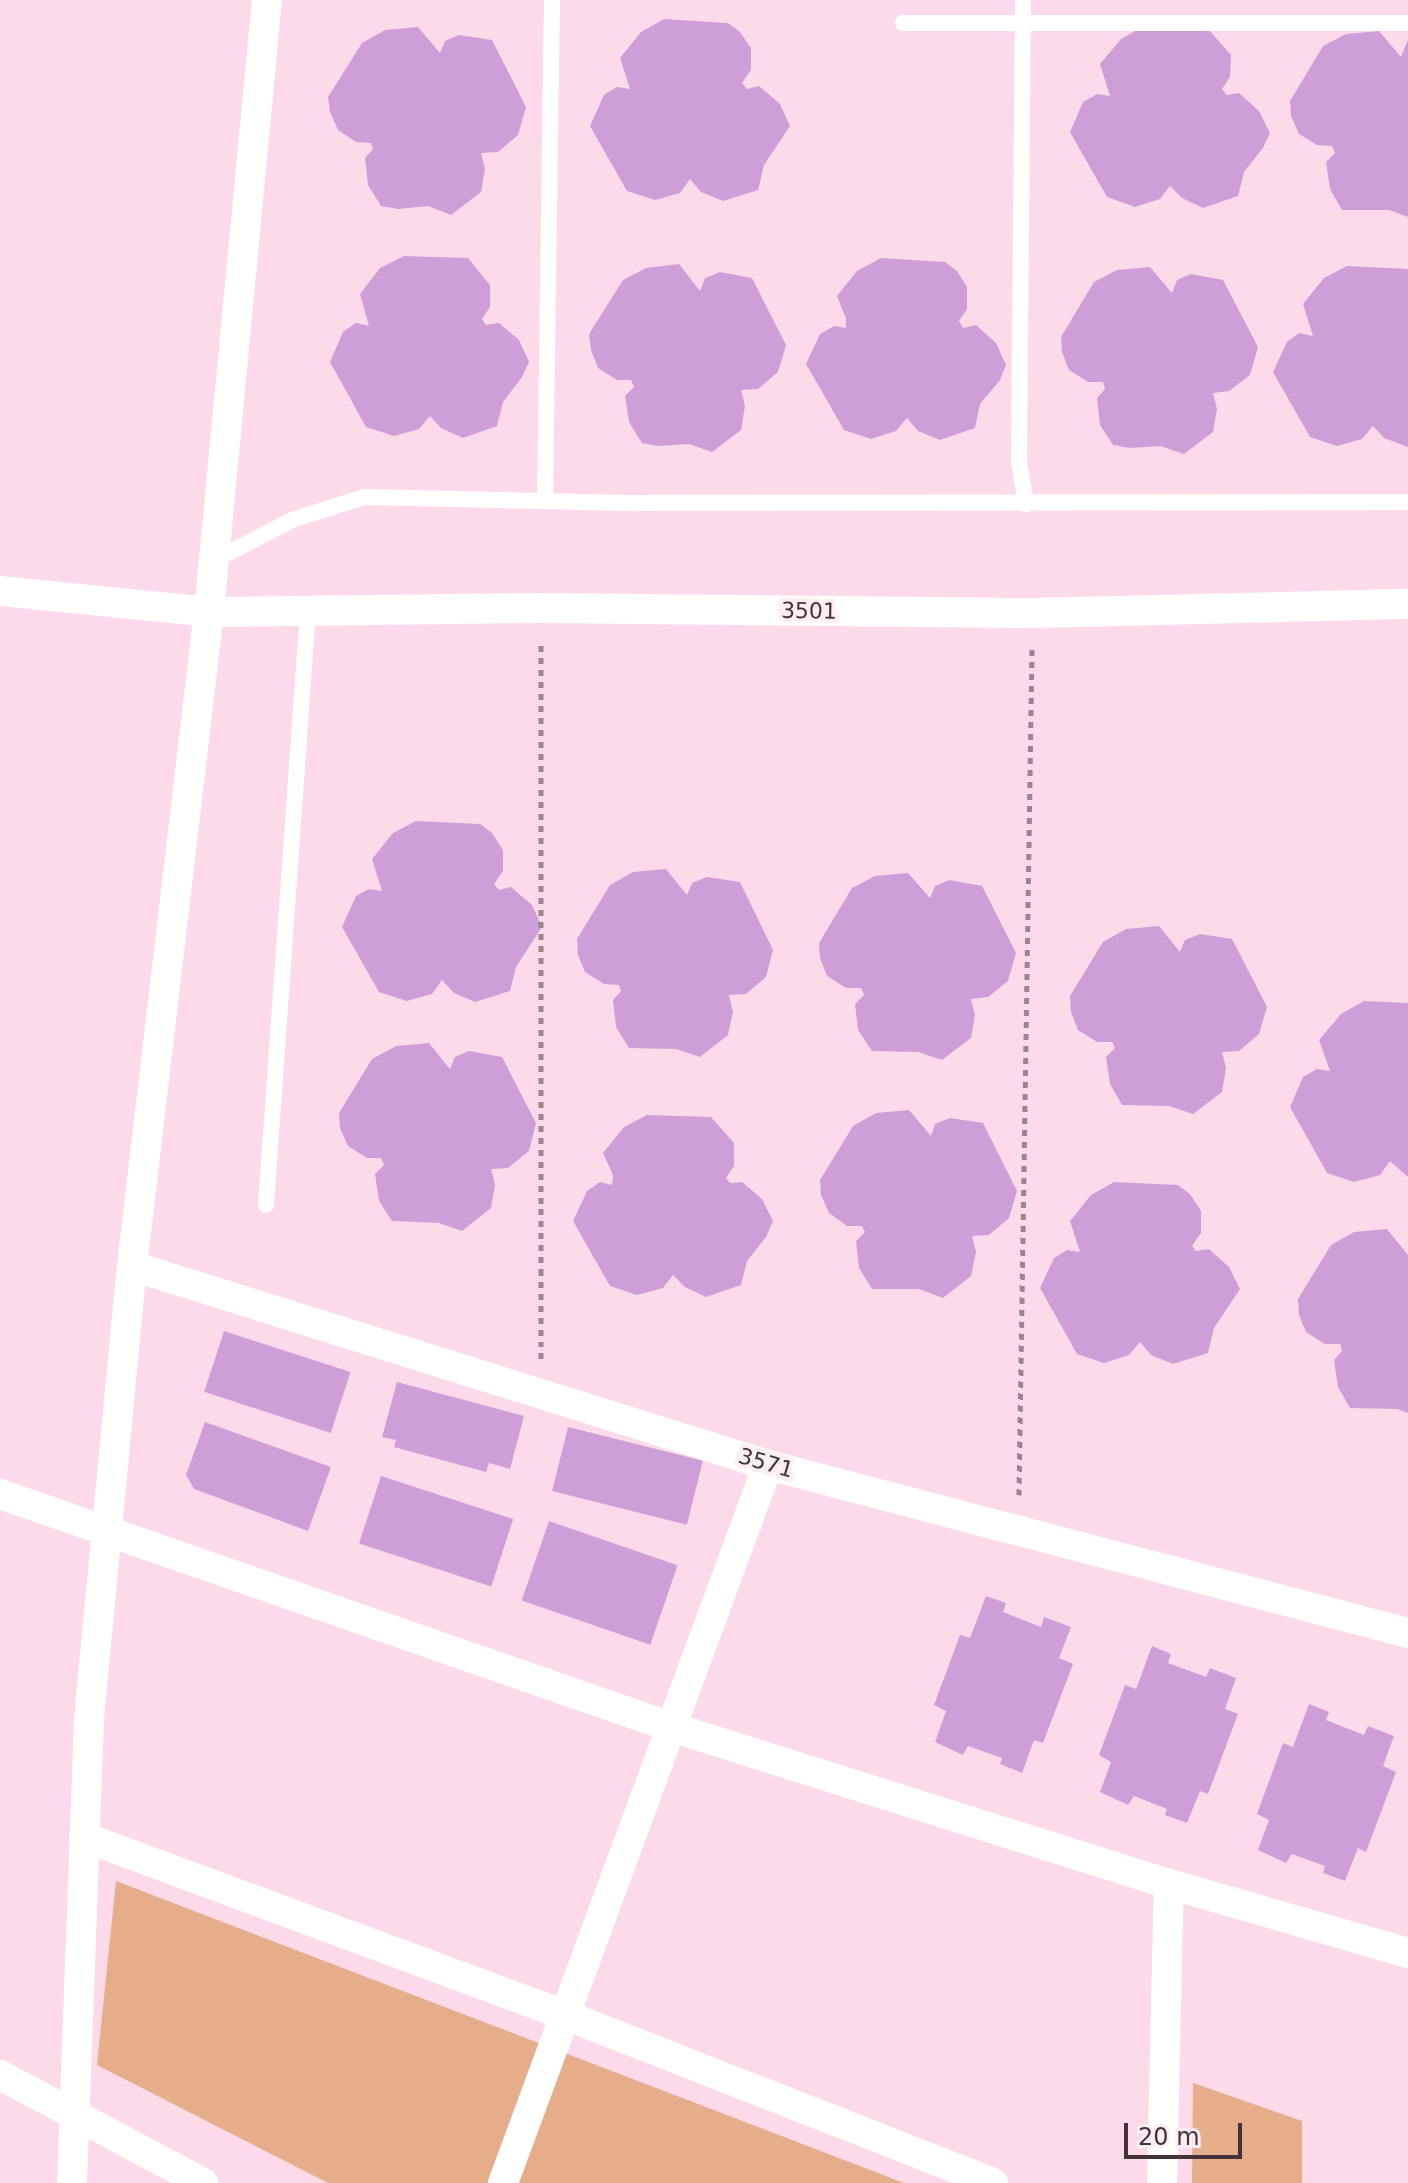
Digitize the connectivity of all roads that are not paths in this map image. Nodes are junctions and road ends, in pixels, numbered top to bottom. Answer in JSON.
{"nodes":[{"id":1,"x":267,"y":0,"type":"edge"},
{"id":2,"x":552,"y":0,"type":"edge"},
{"id":3,"x":1023,"y":0,"type":"edge"},
{"id":4,"x":903,"y":23,"type":"dead end"},
{"id":5,"x":1023,"y":23,"type":"junction"},
{"id":6,"x":1408,"y":23,"type":"edge"},
{"id":7,"x":545,"y":501,"type":"junction"},
{"id":8,"x":1408,"y":502,"type":"edge"},
{"id":9,"x":1026,"y":504,"type":"junction"},
{"id":10,"x":213,"y":561,"type":"junction"},
{"id":11,"x":0,"y":591,"type":"edge"},
{"id":12,"x":1408,"y":604,"type":"edge"},
{"id":13,"x":308,"y":611,"type":"junction"},
{"id":14,"x":209,"y":612,"type":"junction"},
{"id":15,"x":266,"y":1205,"type":"dead end"},
{"id":16,"x":132,"y":1266,"type":"junction"},
{"id":17,"x":768,"y":1465,"type":"junction"},
{"id":18,"x":0,"y":1494,"type":"edge"},
{"id":19,"x":106,"y":1533,"type":"junction"},
{"id":20,"x":1408,"y":1633,"type":"edge"},
{"id":21,"x":671,"y":1727,"type":"junction"},
{"id":22,"x":84,"y":1837,"type":"junction"},
{"id":23,"x":1169,"y":1884,"type":"junction"},
{"id":24,"x":1408,"y":1953,"type":"edge"},
{"id":25,"x":565,"y":2015,"type":"junction"},
{"id":26,"x":0,"y":2075,"type":"edge"},
{"id":27,"x":73,"y":2111,"type":"junction"},
{"id":28,"x":72,"y":2183,"type":"edge"},
{"id":29,"x":203,"y":2183,"type":"edge"},
{"id":30,"x":503,"y":2183,"type":"edge"},
{"id":31,"x":993,"y":2183,"type":"edge"},
{"id":32,"x":1162,"y":2183,"type":"edge"}],
"edges":[{"from":1,"to":10,"type":"street"},
{"from":2,"to":7,"type":"lane"},
{"from":3,"to":5,"type":"lane"},
{"from":4,"to":5,"type":"lane"},
{"from":5,"to":6,"type":"lane"},
{"from":5,"to":9,"type":"lane"},
{"from":7,"to":9,"type":"lane"},
{"from":7,"to":10,"type":"lane"},
{"from":8,"to":9,"type":"lane"},
{"from":10,"to":14,"type":"street"},
{"from":11,"to":14,"type":"street","name":"3501"},
{"from":12,"to":13,"type":"street","name":"3501"},
{"from":13,"to":14,"type":"street","name":"3501"},
{"from":13,"to":15,"type":"lane"},
{"from":14,"to":16,"type":"street"},
{"from":16,"to":17,"type":"street","name":"3571"},
{"from":16,"to":19,"type":"street"},
{"from":17,"to":20,"type":"street","name":"3571"},
{"from":17,"to":21,"type":"street"},
{"from":18,"to":19,"type":"street"},
{"from":19,"to":21,"type":"street"},
{"from":19,"to":22,"type":"street"},
{"from":21,"to":23,"type":"street"},
{"from":21,"to":25,"type":"street"},
{"from":22,"to":25,"type":"street"},
{"from":22,"to":27,"type":"street"},
{"from":23,"to":24,"type":"street"},
{"from":23,"to":32,"type":"street"},
{"from":25,"to":30,"type":"street"},
{"from":25,"to":31,"type":"street"},
{"from":26,"to":27,"type":"street"},
{"from":27,"to":28,"type":"street"},
{"from":27,"to":29,"type":"street"}]}
